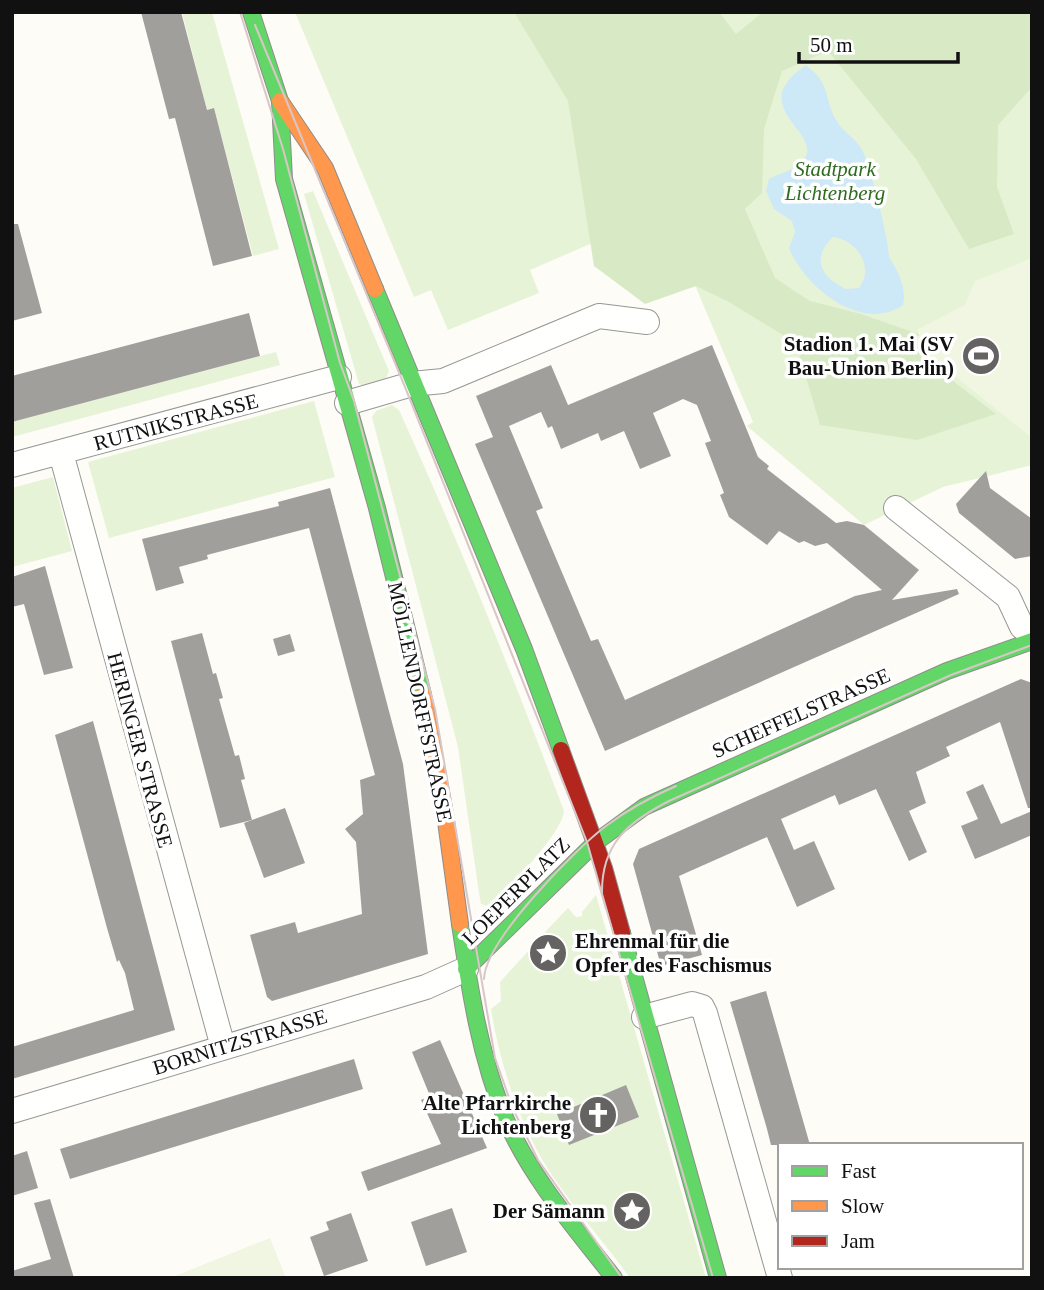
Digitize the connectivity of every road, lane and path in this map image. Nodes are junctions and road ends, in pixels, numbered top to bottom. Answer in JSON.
{"nodes":[{"id":1,"x":251,"y":12,"type":"edge"},
{"id":2,"x":280,"y":101,"type":"junction"},
{"id":3,"x":647,"y":322,"type":"dead end"},
{"id":4,"x":339,"y":377,"type":"junction"},
{"id":5,"x":412,"y":384,"type":"junction"},
{"id":6,"x":347,"y":403,"type":"junction"},
{"id":7,"x":61,"y":453,"type":"junction"},
{"id":8,"x":12,"y":465,"type":"edge"},
{"id":9,"x":895,"y":508,"type":"dead end"},
{"id":10,"x":1032,"y":634,"type":"edge"},
{"id":11,"x":1032,"y":641,"type":"edge"},
{"id":12,"x":596,"y":842,"type":"junction"},
{"id":13,"x":466,"y":969,"type":"junction"},
{"id":14,"x":643,"y":1017,"type":"junction"},
{"id":15,"x":223,"y":1047,"type":"junction"},
{"id":16,"x":12,"y":1111,"type":"edge"},
{"id":17,"x":614,"y":1278,"type":"edge"},
{"id":18,"x":718,"y":1278,"type":"edge"},
{"id":19,"x":780,"y":1278,"type":"edge"}],
"edges":[{"from":1,"to":2,"type":"main road","name":"MÖLLENDORFFSTRASSE"},
{"from":2,"to":4,"type":"main road","name":"MÖLLENDORFFSTRASSE"},
{"from":2,"to":5,"type":"main road","name":"MÖLLENDORFFSTRASSE"},
{"from":3,"to":5,"type":"street"},
{"from":4,"to":6,"type":"main road","name":"MÖLLENDORFFSTRASSE"},
{"from":4,"to":7,"type":"street","name":"RUTNIKSTRASSE"},
{"from":5,"to":6,"type":"street"},
{"from":5,"to":12,"type":"main road","name":"MÖLLENDORFFSTRASSE"},
{"from":6,"to":13,"type":"main road","name":"MÖLLENDORFFSTRASSE"},
{"from":7,"to":8,"type":"street","name":"RUTNIKSTRASSE"},
{"from":7,"to":15,"type":"street","name":"HERINGER STRASSE"},
{"from":9,"to":10,"type":"street"},
{"from":11,"to":12,"type":"main road","name":"SCHEFFELSTRASSE"},
{"from":12,"to":13,"type":"main road","name":"LOEPERPLATZ"},
{"from":12,"to":14,"type":"main road","name":"MÖLLENDORFFSTRASSE"},
{"from":13,"to":15,"type":"street","name":"BORNITZSTRASSE"},
{"from":13,"to":17,"type":"main road","name":"MÖLLENDORFFSTRASSE"},
{"from":14,"to":18,"type":"main road","name":"MÖLLENDORFFSTRASSE"},
{"from":14,"to":19,"type":"street"},
{"from":15,"to":16,"type":"street","name":"BORNITZSTRASSE"}]}
